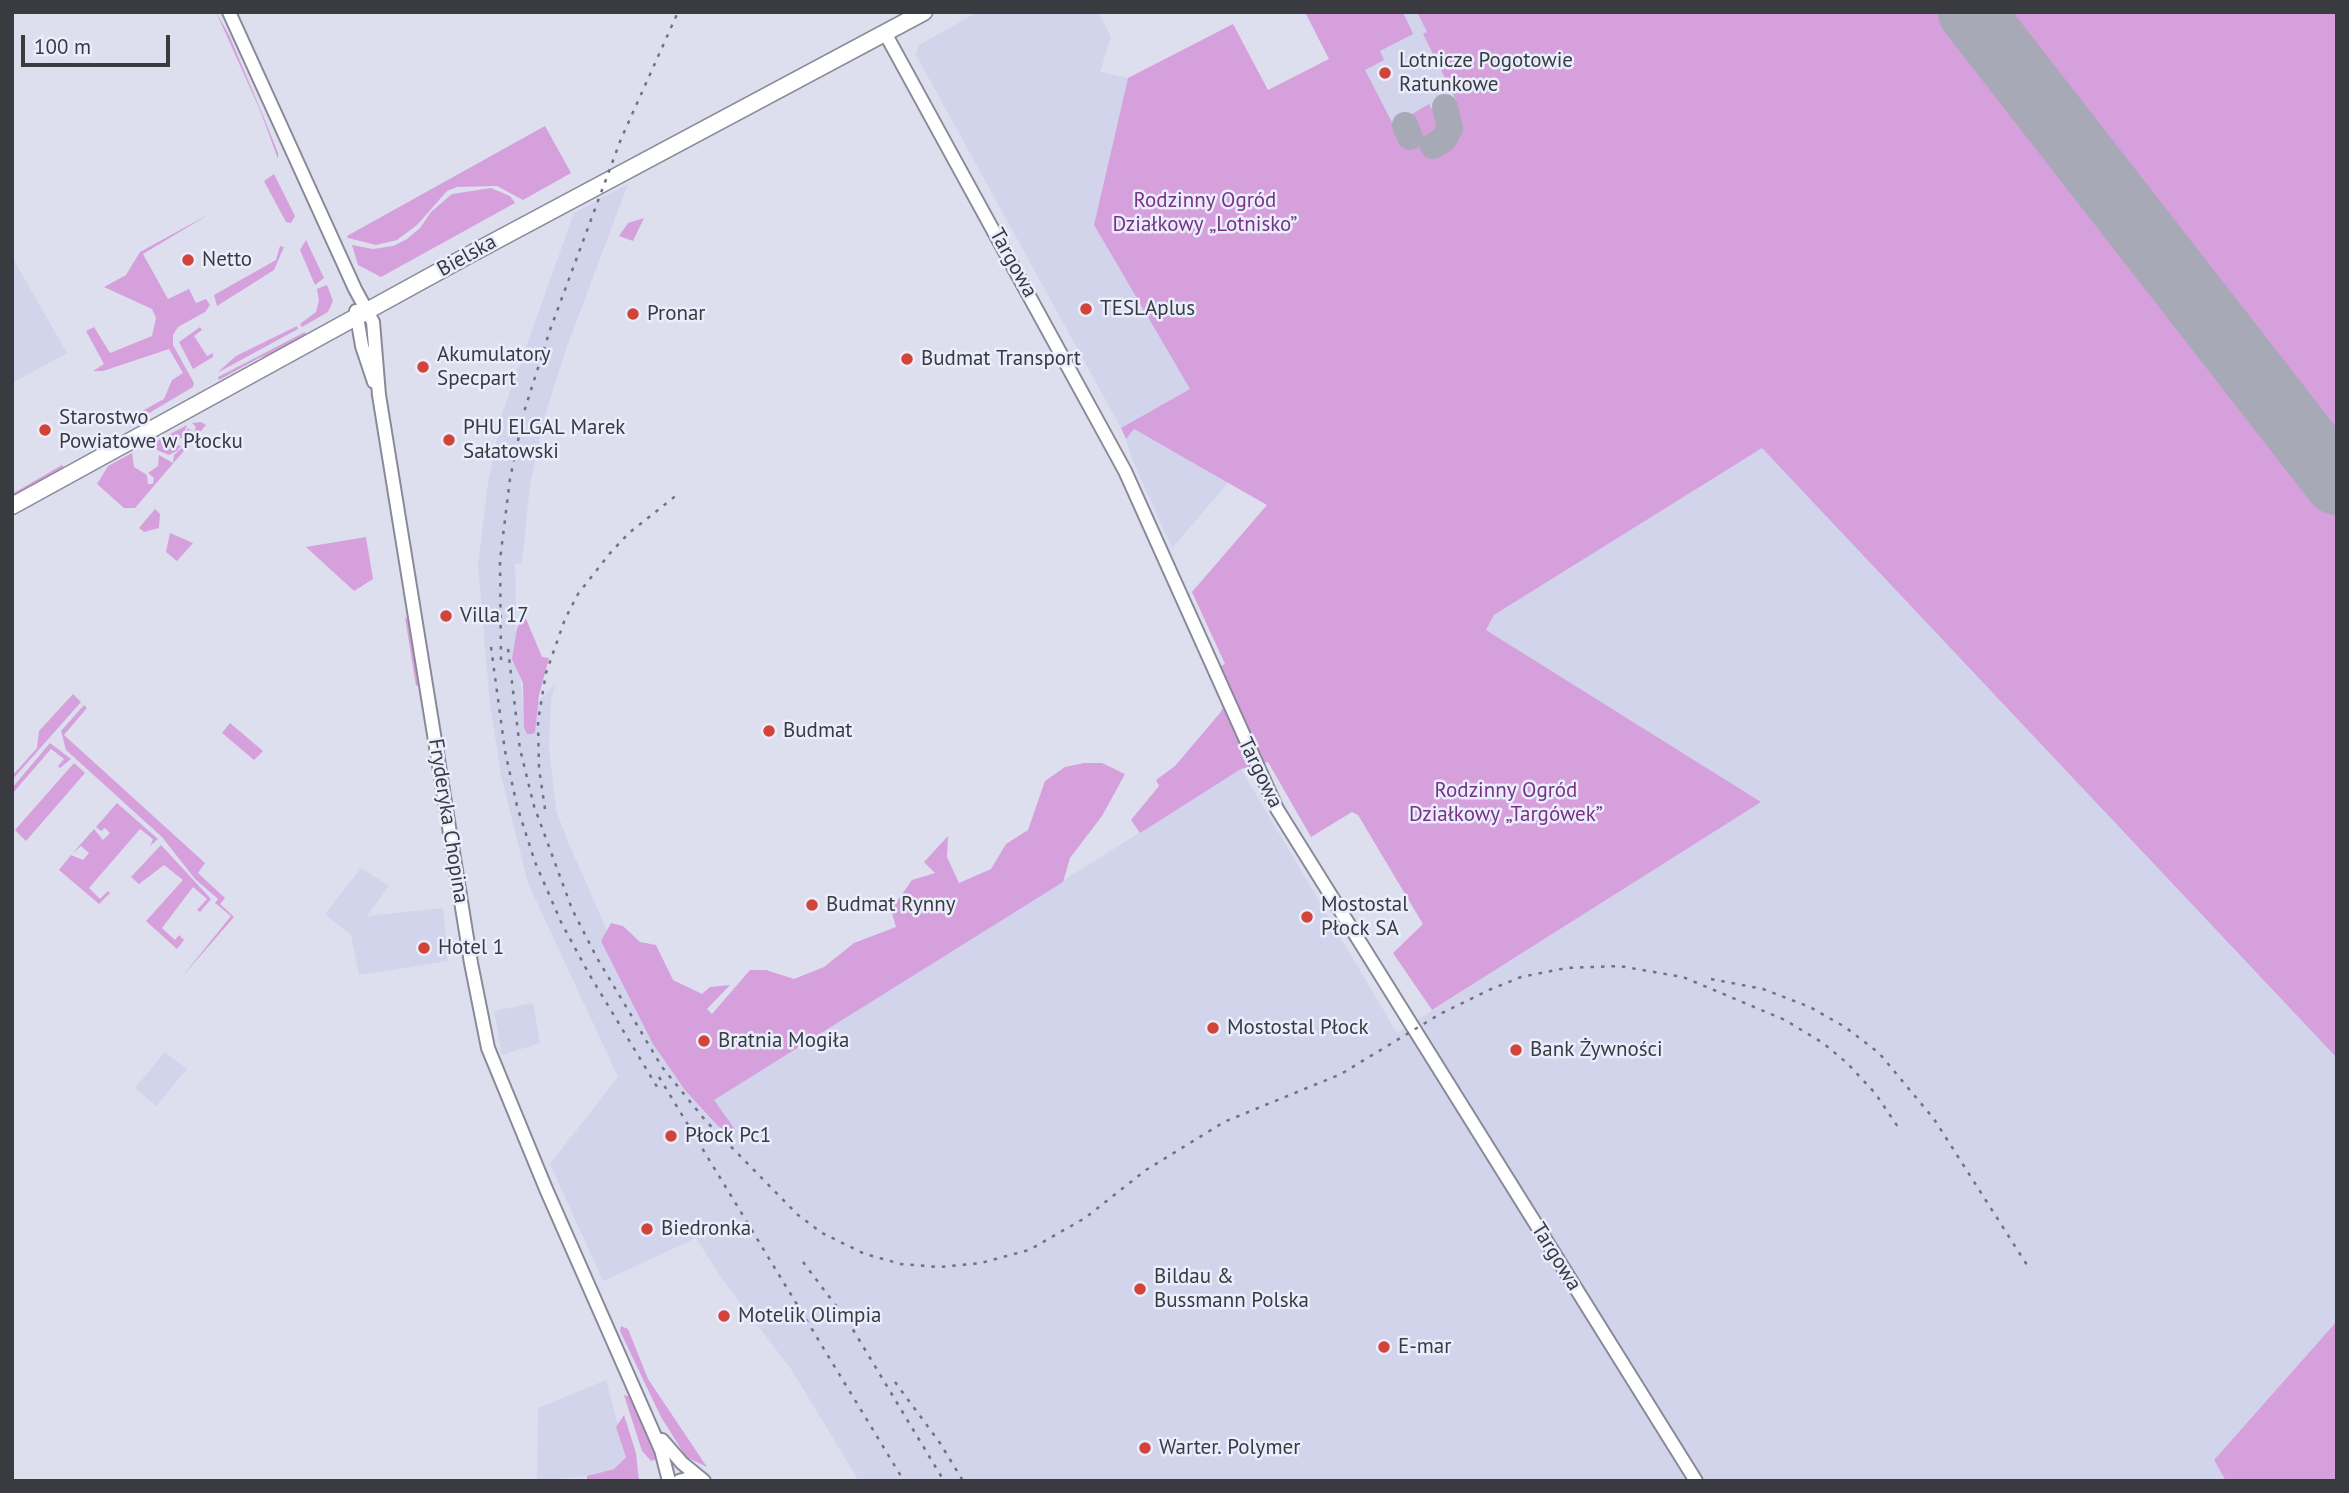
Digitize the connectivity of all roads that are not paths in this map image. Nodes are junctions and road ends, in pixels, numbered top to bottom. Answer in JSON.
{"nodes":[{"id":1,"x":229,"y":12,"type":"edge"},
{"id":2,"x":924,"y":12,"type":"edge"},
{"id":3,"x":886,"y":33,"type":"junction"},
{"id":4,"x":362,"y":315,"type":"junction"},
{"id":5,"x":12,"y":506,"type":"edge"},
{"id":6,"x":650,"y":1424,"type":"junction"},
{"id":7,"x":669,"y":1481,"type":"edge"},
{"id":8,"x":679,"y":1481,"type":"edge"},
{"id":9,"x":696,"y":1481,"type":"edge"},
{"id":10,"x":704,"y":1481,"type":"edge"},
{"id":11,"x":1696,"y":1481,"type":"edge"}],
"edges":[{"from":1,"to":4,"type":"street","name":"Fryderyka Chopina"},
{"from":2,"to":3,"type":"main road","name":"Bielska"},
{"from":3,"to":4,"type":"main road","name":"Bielska"},
{"from":3,"to":11,"type":"street","name":"Targowa"},
{"from":4,"to":5,"type":"main road","name":"Bielska"},
{"from":4,"to":6,"type":"street","name":"Fryderyka Chopina"},
{"from":6,"to":7,"type":"street","name":"Fryderyka Chopina"},
{"from":6,"to":10,"type":"street","name":"Fryderyka Chopina"},
{"from":8,"to":9,"type":"street"}]}
